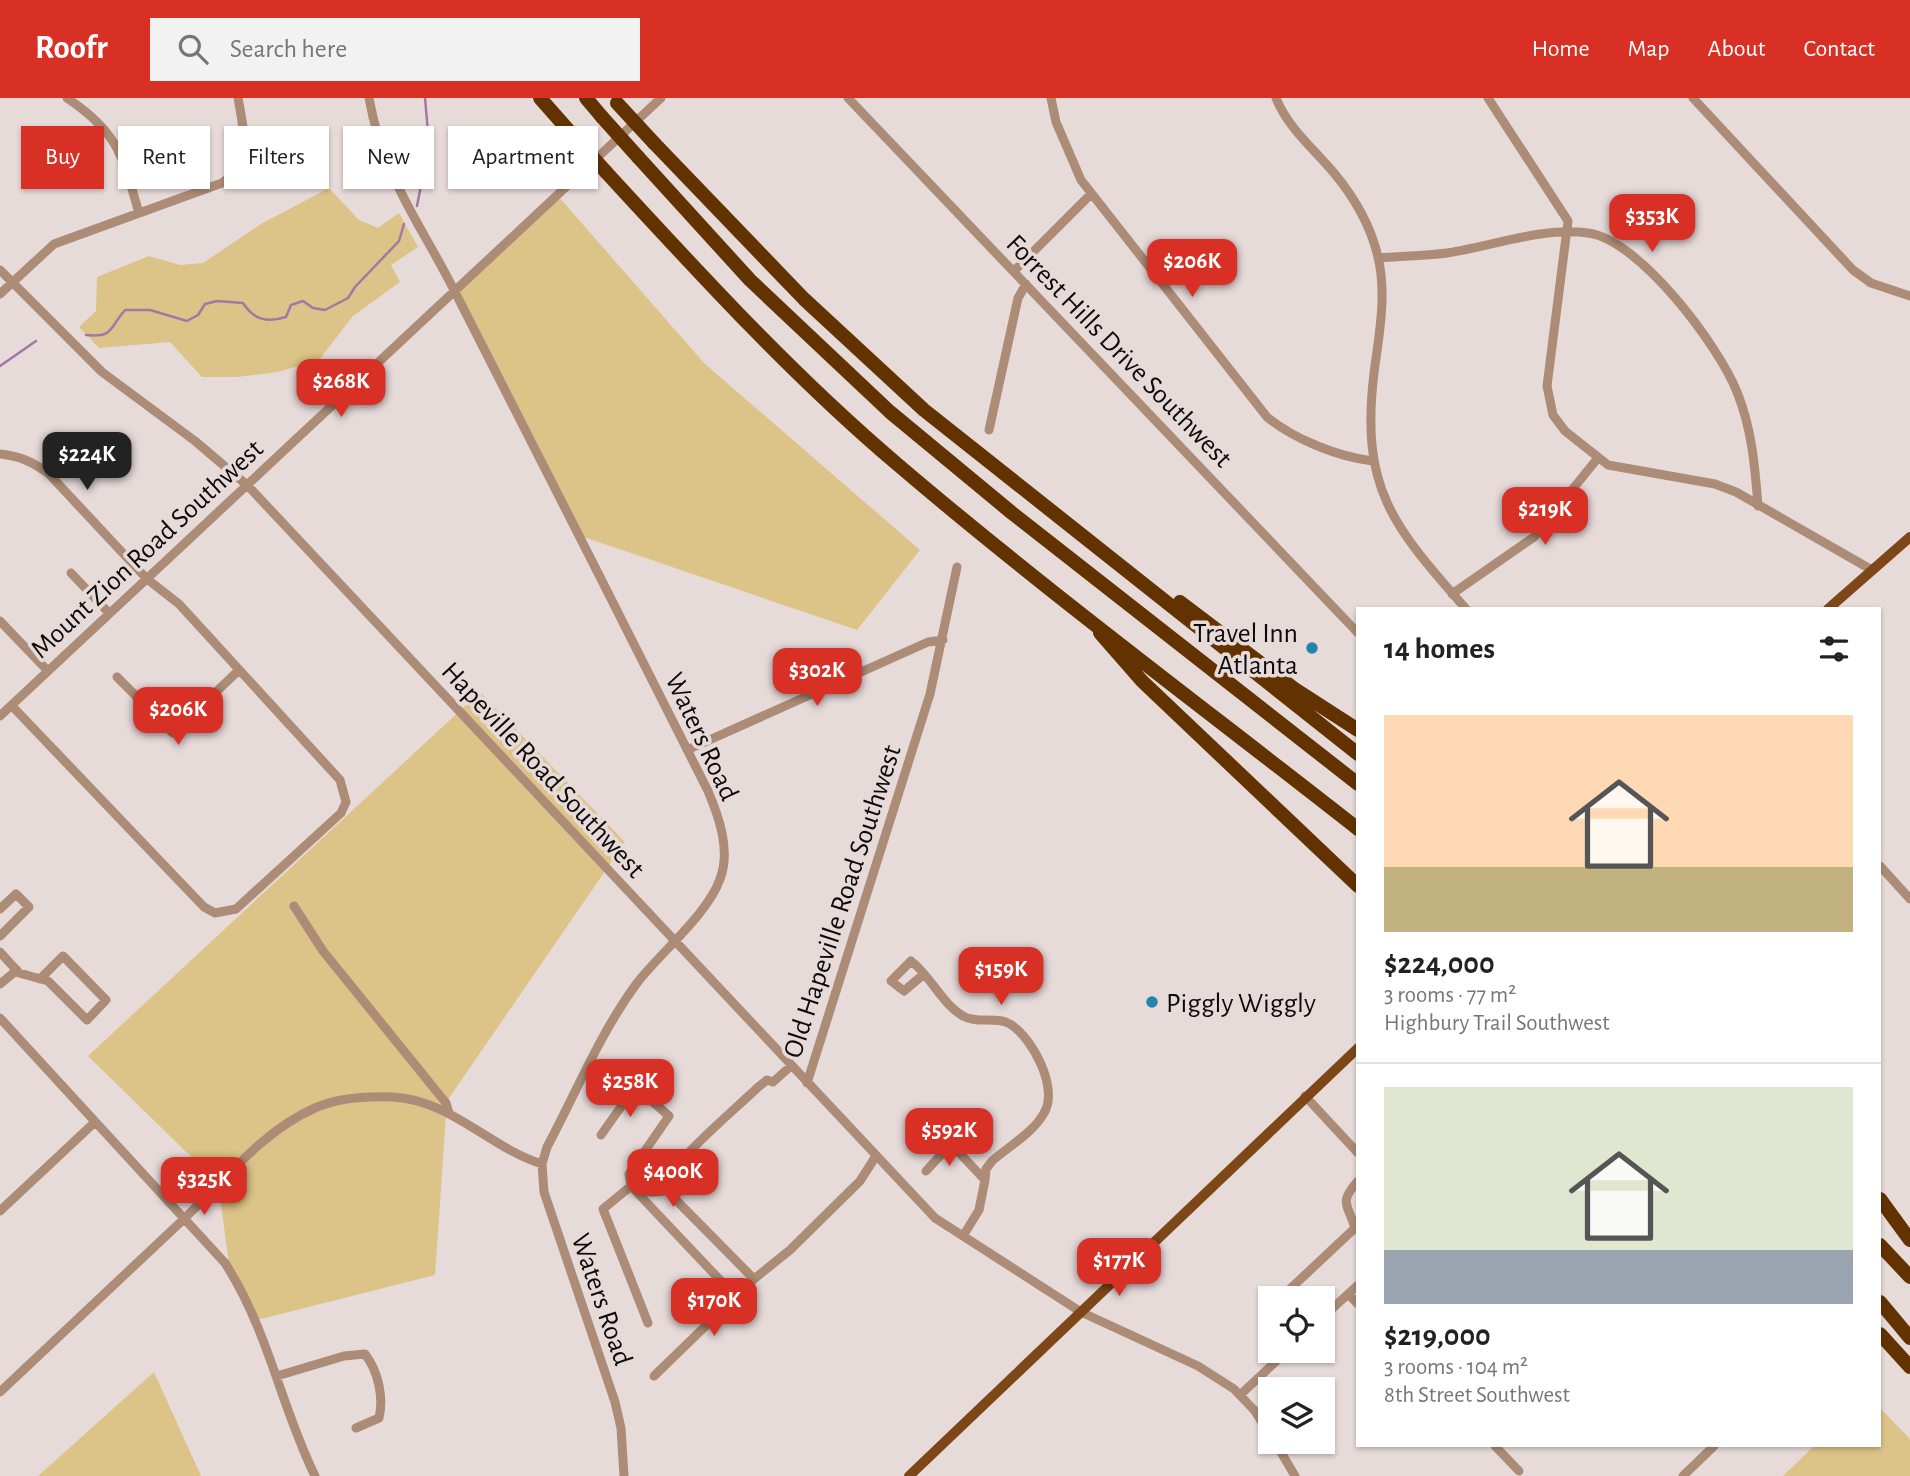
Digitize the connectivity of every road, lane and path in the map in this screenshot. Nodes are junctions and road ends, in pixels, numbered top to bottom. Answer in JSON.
{"nodes":[{"id":1,"x":67,"y":98,"type":"edge"},
{"id":2,"x":238,"y":98,"type":"edge"},
{"id":3,"x":369,"y":98,"type":"edge"},
{"id":4,"x":540,"y":98,"type":"edge"},
{"id":5,"x":586,"y":98,"type":"edge"},
{"id":6,"x":661,"y":98,"type":"edge"},
{"id":7,"x":848,"y":98,"type":"edge"},
{"id":8,"x":1051,"y":98,"type":"edge"},
{"id":9,"x":1276,"y":98,"type":"edge"},
{"id":10,"x":1488,"y":98,"type":"edge"},
{"id":11,"x":1693,"y":98,"type":"edge"},
{"id":12,"x":614,"y":101,"type":"edge"},
{"id":13,"x":1091,"y":194,"type":"junction"},
{"id":14,"x":139,"y":213,"type":"junction"},
{"id":15,"x":1568,"y":232,"type":"junction"},
{"id":16,"x":1378,"y":258,"type":"junction"},
{"id":17,"x":0,"y":270,"type":"edge"},
{"id":18,"x":1014,"y":271,"type":"junction"},
{"id":19,"x":12,"y":283,"type":"junction"},
{"id":20,"x":1026,"y":284,"type":"junction"},
{"id":21,"x":455,"y":292,"type":"junction"},
{"id":22,"x":0,"y":294,"type":"edge"},
{"id":23,"x":1910,"y":296,"type":"edge"},
{"id":24,"x":989,"y":430,"type":"dead end"},
{"id":25,"x":0,"y":454,"type":"edge"},
{"id":26,"x":1597,"y":459,"type":"junction"},
{"id":27,"x":1373,"y":461,"type":"junction"},
{"id":28,"x":248,"y":486,"type":"junction"},
{"id":29,"x":1758,"y":506,"type":"junction"},
{"id":30,"x":1063,"y":523,"type":"junction"},
{"id":31,"x":1910,"y":537,"type":"edge"},
{"id":32,"x":957,"y":567,"type":"dead end"},
{"id":33,"x":1872,"y":570,"type":"junction"},
{"id":34,"x":71,"y":573,"type":"dead end"},
{"id":35,"x":147,"y":579,"type":"junction"},
{"id":36,"x":1452,"y":594,"type":"junction"},
{"id":37,"x":1464,"y":607,"type":"edge"},
{"id":38,"x":1830,"y":607,"type":"edge"},
{"id":39,"x":109,"y":613,"type":"junction"},
{"id":40,"x":1088,"y":618,"type":"junction"},
{"id":41,"x":0,"y":621,"type":"edge"},
{"id":42,"x":1356,"y":631,"type":"edge"},
{"id":43,"x":943,"y":640,"type":"junction"},
{"id":44,"x":47,"y":670,"type":"junction"},
{"id":45,"x":239,"y":671,"type":"junction"},
{"id":46,"x":117,"y":677,"type":"dead end"},
{"id":47,"x":12,"y":706,"type":"junction"},
{"id":48,"x":0,"y":716,"type":"edge"},
{"id":49,"x":1356,"y":729,"type":"edge"},
{"id":50,"x":687,"y":750,"type":"junction"},
{"id":51,"x":1356,"y":752,"type":"edge"},
{"id":52,"x":1356,"y":782,"type":"edge"},
{"id":53,"x":1356,"y":827,"type":"edge"},
{"id":54,"x":1881,"y":867,"type":"edge"},
{"id":55,"x":1356,"y":884,"type":"edge"},
{"id":56,"x":1910,"y":899,"type":"edge"},
{"id":57,"x":294,"y":906,"type":"dead end"},
{"id":58,"x":0,"y":909,"type":"edge"},
{"id":59,"x":0,"y":936,"type":"edge"},
{"id":60,"x":673,"y":942,"type":"junction"},
{"id":61,"x":0,"y":952,"type":"edge"},
{"id":62,"x":17,"y":970,"type":"junction"},
{"id":63,"x":924,"y":974,"type":"dead end"},
{"id":64,"x":40,"y":979,"type":"junction"},
{"id":65,"x":0,"y":984,"type":"edge"},
{"id":66,"x":0,"y":1018,"type":"edge"},
{"id":67,"x":1356,"y":1050,"type":"edge"},
{"id":68,"x":611,"y":1065,"type":"dead end"},
{"id":69,"x":790,"y":1066,"type":"junction"},
{"id":70,"x":807,"y":1083,"type":"junction"},
{"id":71,"x":635,"y":1087,"type":"junction"},
{"id":72,"x":1305,"y":1096,"type":"junction"},
{"id":73,"x":449,"y":1113,"type":"junction"},
{"id":74,"x":95,"y":1122,"type":"junction"},
{"id":75,"x":601,"y":1135,"type":"dead end"},
{"id":76,"x":1356,"y":1151,"type":"edge"},
{"id":77,"x":876,"y":1156,"type":"junction"},
{"id":78,"x":542,"y":1164,"type":"junction"},
{"id":79,"x":926,"y":1171,"type":"dead end"},
{"id":80,"x":985,"y":1180,"type":"junction"},
{"id":81,"x":1356,"y":1183,"type":"edge"},
{"id":82,"x":631,"y":1186,"type":"junction"},
{"id":83,"x":671,"y":1189,"type":"junction"},
{"id":84,"x":1881,"y":1200,"type":"edge"},
{"id":85,"x":1881,"y":1210,"type":"edge"},
{"id":86,"x":0,"y":1211,"type":"edge"},
{"id":87,"x":184,"y":1218,"type":"junction"},
{"id":88,"x":963,"y":1236,"type":"junction"},
{"id":89,"x":1910,"y":1240,"type":"edge"},
{"id":90,"x":1881,"y":1246,"type":"edge"},
{"id":91,"x":1910,"y":1277,"type":"edge"},
{"id":92,"x":754,"y":1279,"type":"junction"},
{"id":93,"x":1293,"y":1286,"type":"edge"},
{"id":94,"x":1356,"y":1286,"type":"edge"},
{"id":95,"x":1881,"y":1293,"type":"edge"},
{"id":96,"x":1348,"y":1294,"type":"junction"},
{"id":97,"x":736,"y":1297,"type":"junction"},
{"id":98,"x":1356,"y":1302,"type":"edge"},
{"id":99,"x":1881,"y":1303,"type":"edge"},
{"id":100,"x":1335,"y":1306,"type":"edge"},
{"id":101,"x":1081,"y":1312,"type":"junction"},
{"id":102,"x":648,"y":1323,"type":"dead end"},
{"id":103,"x":1910,"y":1324,"type":"edge"},
{"id":104,"x":1881,"y":1335,"type":"edge"},
{"id":105,"x":1910,"y":1338,"type":"edge"},
{"id":106,"x":1274,"y":1363,"type":"edge"},
{"id":107,"x":1910,"y":1367,"type":"edge"},
{"id":108,"x":276,"y":1376,"type":"junction"},
{"id":109,"x":654,"y":1376,"type":"dead end"},
{"id":110,"x":0,"y":1392,"type":"edge"},
{"id":111,"x":1240,"y":1395,"type":"junction"},
{"id":112,"x":1258,"y":1419,"type":"edge"},
{"id":113,"x":356,"y":1428,"type":"dead end"},
{"id":114,"x":1496,"y":1447,"type":"edge"},
{"id":115,"x":1713,"y":1447,"type":"edge"},
{"id":116,"x":1282,"y":1454,"type":"edge"},
{"id":117,"x":1519,"y":1471,"type":"dead end"},
{"id":118,"x":315,"y":1476,"type":"edge"},
{"id":119,"x":624,"y":1476,"type":"edge"},
{"id":120,"x":909,"y":1476,"type":"edge"},
{"id":121,"x":1295,"y":1476,"type":"edge"},
{"id":122,"x":1683,"y":1476,"type":"edge"}],
"edges":[{"from":1,"to":14,"type":"street"},
{"from":2,"to":14,"type":"street"},
{"from":3,"to":21,"type":"street","name":"Waters Road"},
{"from":4,"to":40,"type":"highway","bridge":true},
{"from":5,"to":52,"type":"highway","bridge":true},
{"from":6,"to":21,"type":"street","name":"Mount Zion Road Southwest"},
{"from":7,"to":18,"type":"street","name":"Forrest Hills Drive Southwest"},
{"from":8,"to":13,"type":"street"},
{"from":9,"to":16,"type":"street"},
{"from":10,"to":15,"type":"street"},
{"from":11,"to":23,"type":"street"},
{"from":12,"to":30,"type":"highway","bridge":true},
{"from":13,"to":18,"type":"street"},
{"from":13,"to":27,"type":"street"},
{"from":14,"to":19,"type":"street"},
{"from":15,"to":16,"type":"street"},
{"from":15,"to":26,"type":"street"},
{"from":15,"to":29,"type":"street"},
{"from":16,"to":27,"type":"street"},
{"from":17,"to":19,"type":"street","name":"Hapeville Road Southwest"},
{"from":18,"to":20,"type":"street","name":"Forrest Hills Drive Southwest"},
{"from":19,"to":22,"type":"street"},
{"from":19,"to":28,"type":"street","name":"Hapeville Road Southwest"},
{"from":20,"to":24,"type":"street"},
{"from":20,"to":42,"type":"street","name":"Forrest Hills Drive Southwest"},
{"from":21,"to":28,"type":"street","name":"Mount Zion Road Southwest"},
{"from":21,"to":50,"type":"street","name":"Waters Road"},
{"from":25,"to":35,"type":"street"},
{"from":26,"to":29,"type":"street"},
{"from":26,"to":36,"type":"street"},
{"from":27,"to":36,"type":"street"},
{"from":28,"to":35,"type":"street","name":"Mount Zion Road Southwest"},
{"from":28,"to":60,"type":"street","name":"Hapeville Road Southwest"},
{"from":29,"to":33,"type":"street"},
{"from":30,"to":49,"type":"highway"},
{"from":30,"to":51,"type":"highway"},
{"from":31,"to":33,"type":"main road"},
{"from":32,"to":43,"type":"street","name":"Old Hapeville Road Southwest"},
{"from":33,"to":38,"type":"main road"},
{"from":34,"to":39,"type":"street"},
{"from":35,"to":39,"type":"street","name":"Mount Zion Road Southwest"},
{"from":35,"to":45,"type":"street"},
{"from":36,"to":37,"type":"street"},
{"from":39,"to":44,"type":"street","name":"Mount Zion Road Southwest"},
{"from":40,"to":53,"type":"highway"},
{"from":40,"to":55,"type":"highway"},
{"from":41,"to":44,"type":"street"},
{"from":43,"to":50,"type":"street"},
{"from":43,"to":70,"type":"street","name":"Old Hapeville Road Southwest"},
{"from":44,"to":47,"type":"street","name":"Mount Zion Road Southwest"},
{"from":45,"to":46,"type":"street"},
{"from":45,"to":47,"type":"street"},
{"from":47,"to":48,"type":"street","name":"Mount Zion Road Southwest"},
{"from":50,"to":60,"type":"street","name":"Waters Road"},
{"from":54,"to":56,"type":"street"},
{"from":57,"to":73,"type":"street"},
{"from":58,"to":59,"type":"street"},
{"from":60,"to":69,"type":"street","name":"Hapeville Road Southwest"},
{"from":60,"to":78,"type":"street","name":"Waters Road"},
{"from":61,"to":62,"type":"street"},
{"from":62,"to":64,"type":"street"},
{"from":62,"to":65,"type":"street"},
{"from":63,"to":80,"type":"street"},
{"from":64,"to":64,"type":"street"},
{"from":66,"to":74,"type":"street"},
{"from":67,"to":72,"type":"main road"},
{"from":68,"to":71,"type":"street"},
{"from":69,"to":70,"type":"street","name":"Hapeville Road Southwest"},
{"from":69,"to":83,"type":"street"},
{"from":70,"to":77,"type":"street","name":"Old Hapeville Road Southwest"},
{"from":71,"to":75,"type":"street"},
{"from":71,"to":82,"type":"street"},
{"from":72,"to":76,"type":"street"},
{"from":72,"to":101,"type":"main road"},
{"from":73,"to":78,"type":"street"},
{"from":73,"to":87,"type":"street"},
{"from":74,"to":86,"type":"street"},
{"from":74,"to":87,"type":"street"},
{"from":77,"to":88,"type":"street","name":"Old Hapeville Road Southwest"},
{"from":77,"to":92,"type":"street"},
{"from":78,"to":119,"type":"street","name":"Waters Road"},
{"from":79,"to":80,"type":"street"},
{"from":80,"to":88,"type":"street"},
{"from":81,"to":93,"type":"street"},
{"from":82,"to":83,"type":"street"},
{"from":82,"to":97,"type":"street"},
{"from":82,"to":102,"type":"street"},
{"from":83,"to":92,"type":"street"},
{"from":84,"to":89,"type":"highway"},
{"from":85,"to":89,"type":"highway"},
{"from":87,"to":108,"type":"street"},
{"from":87,"to":110,"type":"street"},
{"from":88,"to":101,"type":"street","name":"Old Hapeville Road Southwest"},
{"from":90,"to":91,"type":"highway"},
{"from":92,"to":97,"type":"street"},
{"from":94,"to":96,"type":"street"},
{"from":95,"to":103,"type":"highway"},
{"from":96,"to":98,"type":"street"},
{"from":96,"to":100,"type":"street"},
{"from":97,"to":109,"type":"street"},
{"from":99,"to":105,"type":"highway"},
{"from":101,"to":111,"type":"street","name":"Old Hapeville Road Southwest"},
{"from":101,"to":120,"type":"main road"},
{"from":104,"to":107,"type":"highway"},
{"from":106,"to":111,"type":"street"},
{"from":108,"to":113,"type":"street"},
{"from":108,"to":118,"type":"street"},
{"from":111,"to":112,"type":"street","name":"Old Hapeville Road Southwest"},
{"from":114,"to":117,"type":"street"},
{"from":115,"to":122,"type":"street"},
{"from":116,"to":121,"type":"street"}]}
